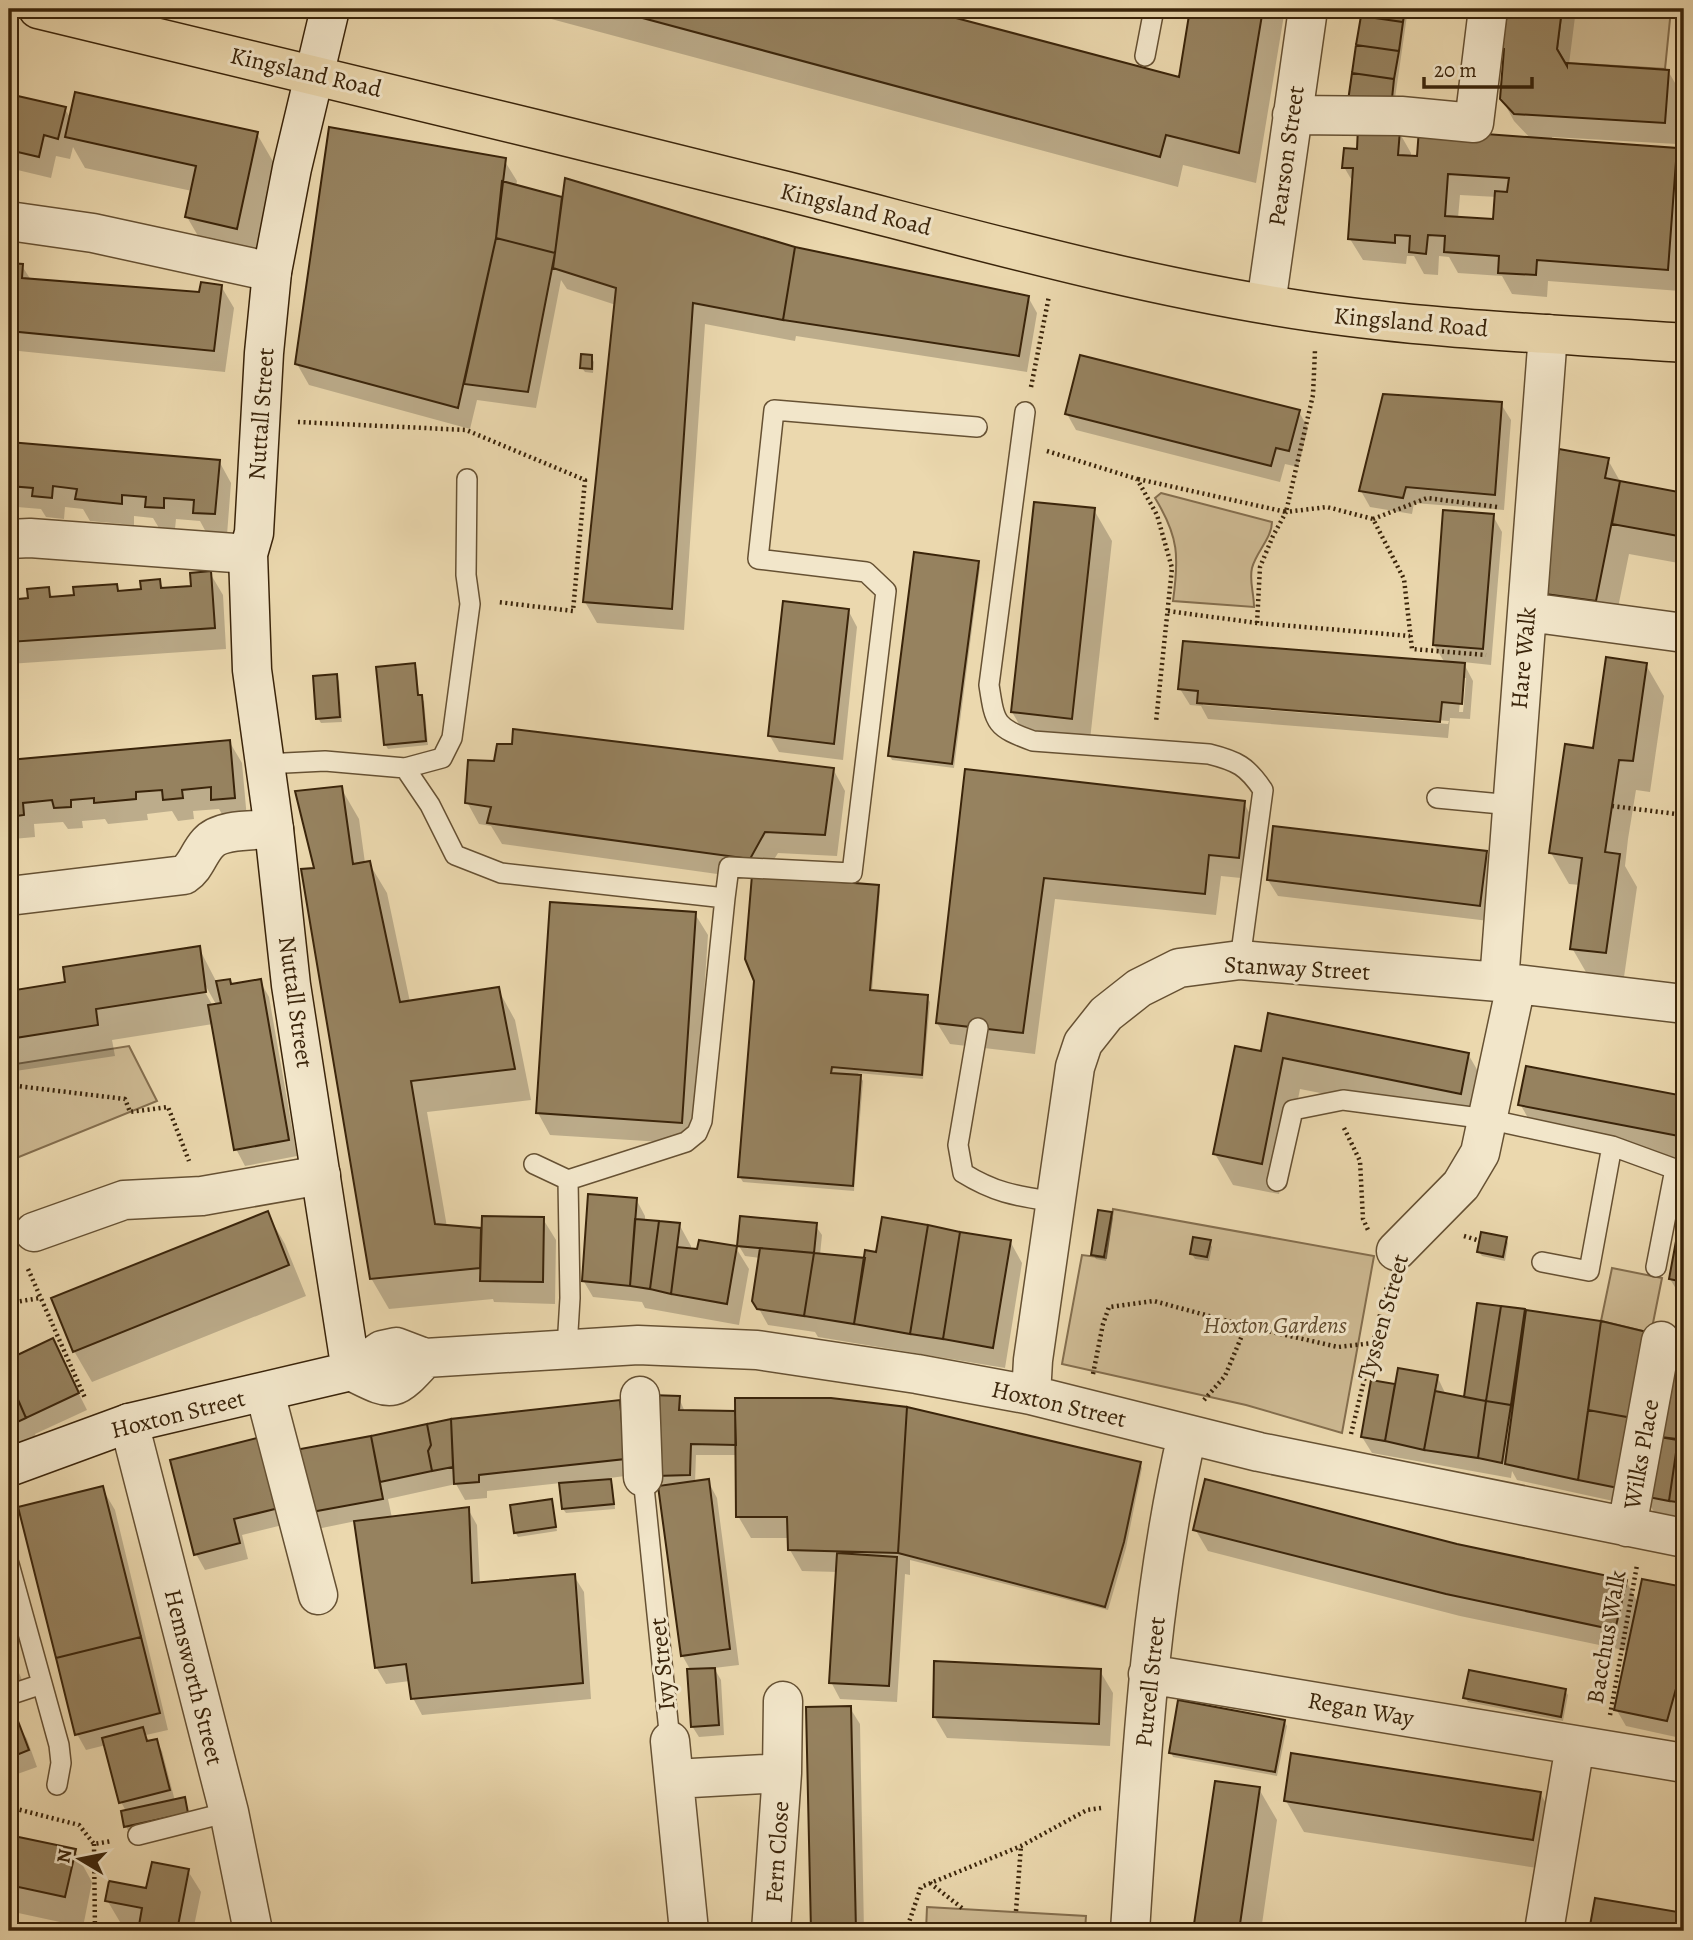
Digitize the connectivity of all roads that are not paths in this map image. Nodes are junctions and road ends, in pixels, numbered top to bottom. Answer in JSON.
{"nodes":[{"id":1,"x":38,"y":9,"type":"edge"},
{"id":2,"x":330,"y":9,"type":"edge"},
{"id":3,"x":1154,"y":9,"type":"edge"},
{"id":4,"x":1307,"y":9,"type":"edge"},
{"id":5,"x":1488,"y":9,"type":"edge"},
{"id":6,"x":1145,"y":56,"type":"dead end"},
{"id":7,"x":314,"y":74,"type":"junction"},
{"id":8,"x":1292,"y":114,"type":"junction"},
{"id":9,"x":9,"y":221,"type":"edge"},
{"id":10,"x":272,"y":272,"type":"junction"},
{"id":11,"x":1266,"y":304,"type":"junction"},
{"id":12,"x":1548,"y":334,"type":"junction"},
{"id":13,"x":1684,"y":343,"type":"edge"},
{"id":14,"x":1026,"y":412,"type":"road end"},
{"id":15,"x":977,"y":427,"type":"dead end"},
{"id":16,"x":467,"y":479,"type":"dead end"},
{"id":17,"x":9,"y":539,"type":"edge"},
{"id":18,"x":248,"y":555,"type":"junction"},
{"id":19,"x":1528,"y":612,"type":"junction"},
{"id":20,"x":1684,"y":633,"type":"edge"},
{"id":21,"x":265,"y":764,"type":"junction"},
{"id":22,"x":405,"y":768,"type":"junction"},
{"id":23,"x":1437,"y":798,"type":"dead end"},
{"id":24,"x":1512,"y":805,"type":"junction"},
{"id":25,"x":274,"y":829,"type":"junction"},
{"id":26,"x":9,"y":895,"type":"edge"},
{"id":27,"x":725,"y":898,"type":"junction"},
{"id":28,"x":1240,"y":960,"type":"junction"},
{"id":29,"x":1507,"y":984,"type":"junction"},
{"id":30,"x":1684,"y":1004,"type":"edge"},
{"id":31,"x":978,"y":1028,"type":"dead end"},
{"id":32,"x":1487,"y":1119,"type":"junction"},
{"id":33,"x":1612,"y":1146,"type":"junction"},
{"id":34,"x":534,"y":1164,"type":"dead end"},
{"id":35,"x":321,"y":1175,"type":"junction"},
{"id":36,"x":568,"y":1180,"type":"junction"},
{"id":37,"x":1277,"y":1181,"type":"dead end"},
{"id":38,"x":1056,"y":1202,"type":"junction"},
{"id":39,"x":29,"y":1247,"type":"road end"},
{"id":40,"x":1396,"y":1251,"type":"road end"},
{"id":41,"x":1542,"y":1262,"type":"dead end"},
{"id":42,"x":1656,"y":1267,"type":"dead end"},
{"id":43,"x":1661,"y":1340,"type":"dead end"},
{"id":44,"x":567,"y":1348,"type":"junction"},
{"id":45,"x":351,"y":1371,"type":"junction"},
{"id":46,"x":265,"y":1393,"type":"junction"},
{"id":47,"x":1031,"y":1395,"type":"junction"},
{"id":48,"x":640,"y":1396,"type":"dead end"},
{"id":49,"x":115,"y":1428,"type":"junction"},
{"id":50,"x":1187,"y":1435,"type":"junction"},
{"id":51,"x":9,"y":1467,"type":"edge"},
{"id":52,"x":643,"y":1477,"type":"joint"},
{"id":53,"x":1635,"y":1528,"type":"junction"},
{"id":54,"x":1684,"y":1538,"type":"edge"},
{"id":55,"x":9,"y":1564,"type":"edge"},
{"id":56,"x":318,"y":1595,"type":"dead end"},
{"id":57,"x":14,"y":1604,"type":"edge"},
{"id":58,"x":1148,"y":1674,"type":"junction"},
{"id":59,"x":42,"y":1684,"type":"junction"},
{"id":60,"x":9,"y":1695,"type":"edge"},
{"id":61,"x":783,"y":1701,"type":"dead end"},
{"id":62,"x":1589,"y":1747,"type":"junction"},
{"id":63,"x":672,"y":1760,"type":"junction"},
{"id":64,"x":1684,"y":1763,"type":"edge"},
{"id":65,"x":782,"y":1773,"type":"junction"},
{"id":66,"x":57,"y":1785,"type":"dead end"},
{"id":67,"x":229,"y":1812,"type":"junction"},
{"id":68,"x":138,"y":1835,"type":"road end"},
{"id":69,"x":253,"y":1931,"type":"edge"},
{"id":70,"x":689,"y":1931,"type":"edge"},
{"id":71,"x":771,"y":1931,"type":"edge"},
{"id":72,"x":1130,"y":1931,"type":"edge"},
{"id":73,"x":1544,"y":1931,"type":"edge"}],
"edges":[{"from":1,"to":7,"type":"highway","name":"Kingsland Road"},
{"from":2,"to":7,"type":"street","name":"Nuttall Street"},
{"from":3,"to":6,"type":"lane"},
{"from":4,"to":8,"type":"street","name":"Pearson Street"},
{"from":5,"to":8,"type":"street"},
{"from":7,"to":10,"type":"street","name":"Nuttall Street"},
{"from":7,"to":11,"type":"highway","name":"Kingsland Road"},
{"from":8,"to":11,"type":"street","name":"Pearson Street"},
{"from":9,"to":10,"type":"street"},
{"from":10,"to":18,"type":"street","name":"Nuttall Street"},
{"from":11,"to":12,"type":"highway","name":"Kingsland Road"},
{"from":12,"to":13,"type":"highway","name":"Kingsland Road"},
{"from":12,"to":19,"type":"street","name":"Hare Walk"},
{"from":14,"to":28,"type":"lane"},
{"from":15,"to":27,"type":"lane"},
{"from":16,"to":22,"type":"lane"},
{"from":17,"to":18,"type":"street"},
{"from":18,"to":21,"type":"street","name":"Nuttall Street"},
{"from":19,"to":20,"type":"street"},
{"from":19,"to":24,"type":"street","name":"Hare Walk"},
{"from":21,"to":22,"type":"lane"},
{"from":21,"to":25,"type":"street","name":"Nuttall Street"},
{"from":22,"to":27,"type":"lane"},
{"from":23,"to":24,"type":"lane"},
{"from":24,"to":29,"type":"street","name":"Hare Walk"},
{"from":25,"to":26,"type":"street"},
{"from":25,"to":35,"type":"street","name":"Nuttall Street"},
{"from":27,"to":36,"type":"lane"},
{"from":28,"to":29,"type":"street","name":"Stanway Street"},
{"from":28,"to":38,"type":"street","name":"Stanway Street"},
{"from":29,"to":30,"type":"street","name":"Stanway Street"},
{"from":29,"to":32,"type":"street","name":"Tyssen Street"},
{"from":31,"to":38,"type":"lane"},
{"from":32,"to":33,"type":"lane"},
{"from":32,"to":37,"type":"lane"},
{"from":32,"to":40,"type":"street","name":"Tyssen Street"},
{"from":33,"to":41,"type":"lane"},
{"from":33,"to":42,"type":"lane"},
{"from":34,"to":36,"type":"lane"},
{"from":35,"to":39,"type":"street"},
{"from":35,"to":45,"type":"street","name":"Nuttall Street"},
{"from":36,"to":44,"type":"lane"},
{"from":38,"to":47,"type":"street","name":"Stanway Street"},
{"from":43,"to":53,"type":"street","name":"Wilks Place"},
{"from":44,"to":45,"type":"street","name":"Hoxton Street"},
{"from":44,"to":47,"type":"street","name":"Hoxton Street"},
{"from":45,"to":46,"type":"street","name":"Hoxton Street"},
{"from":46,"to":49,"type":"street","name":"Hoxton Street"},
{"from":46,"to":56,"type":"street"},
{"from":47,"to":50,"type":"street","name":"Hoxton Street"},
{"from":48,"to":52,"type":"street","name":"Ivy Street"},
{"from":49,"to":51,"type":"street","name":"Hoxton Street"},
{"from":49,"to":67,"type":"street","name":"Hemsworth Street"},
{"from":50,"to":53,"type":"street","name":"Hoxton Street"},
{"from":50,"to":58,"type":"street","name":"Purcell Street"},
{"from":52,"to":63,"type":"lane","name":"Ivy Street"},
{"from":53,"to":54,"type":"street","name":"Hoxton Street"},
{"from":55,"to":57,"type":"lane"},
{"from":57,"to":59,"type":"lane"},
{"from":58,"to":62,"type":"street","name":"Regan Way"},
{"from":58,"to":72,"type":"street","name":"Purcell Street"},
{"from":59,"to":60,"type":"lane"},
{"from":59,"to":66,"type":"lane"},
{"from":61,"to":65,"type":"street","name":"Fern Close"},
{"from":62,"to":64,"type":"street","name":"Regan Way"},
{"from":62,"to":73,"type":"street"},
{"from":63,"to":65,"type":"street","name":"Fern Close"},
{"from":63,"to":70,"type":"street","name":"Ivy Street"},
{"from":65,"to":71,"type":"street","name":"Fern Close"},
{"from":67,"to":68,"type":"lane"},
{"from":67,"to":69,"type":"street","name":"Hemsworth Street"}]}
